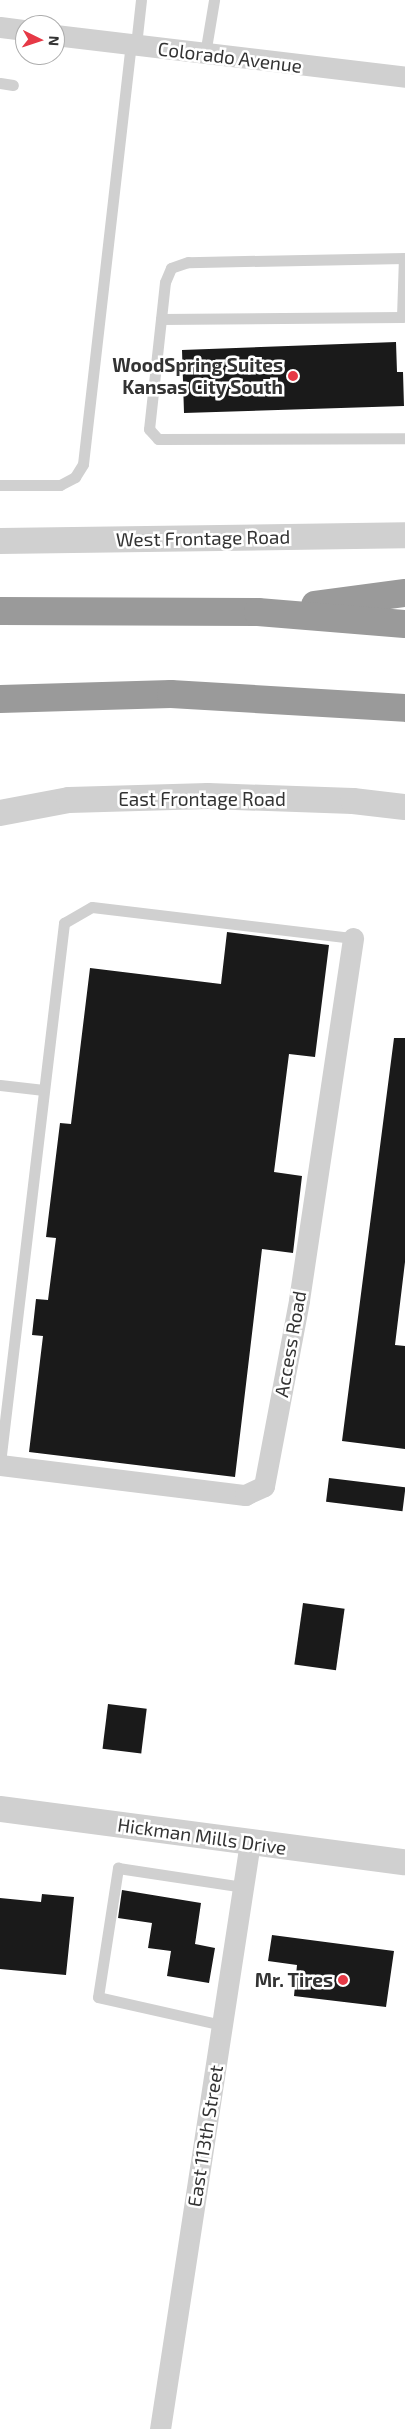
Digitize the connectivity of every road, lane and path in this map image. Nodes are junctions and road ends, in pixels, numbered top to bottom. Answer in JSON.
{"nodes":[{"id":1,"x":141,"y":0,"type":"edge"},
{"id":2,"x":214,"y":0,"type":"edge"},
{"id":3,"x":0,"y":27,"type":"edge"},
{"id":4,"x":15,"y":29,"type":"edge"},
{"id":5,"x":65,"y":35,"type":"edge"},
{"id":6,"x":134,"y":45,"type":"junction"},
{"id":7,"x":205,"y":54,"type":"junction"},
{"id":8,"x":405,"y":77,"type":"edge"},
{"id":9,"x":0,"y":83,"type":"edge"},
{"id":10,"x":13,"y":85,"type":"dead end"},
{"id":11,"x":404,"y":258,"type":"edge"},
{"id":12,"x":161,"y":319,"type":"junction"},
{"id":13,"x":405,"y":438,"type":"edge"},
{"id":14,"x":0,"y":485,"type":"edge"},
{"id":15,"x":405,"y":535,"type":"edge"},
{"id":16,"x":0,"y":541,"type":"edge"},
{"id":17,"x":405,"y":594,"type":"edge"},
{"id":18,"x":0,"y":610,"type":"edge"},
{"id":19,"x":258,"y":612,"type":"junction"},
{"id":20,"x":405,"y":624,"type":"edge"},
{"id":21,"x":0,"y":699,"type":"edge"},
{"id":22,"x":399,"y":709,"type":"edge"},
{"id":23,"x":405,"y":807,"type":"edge"},
{"id":24,"x":0,"y":812,"type":"edge"},
{"id":25,"x":352,"y":938,"type":"joint"},
{"id":26,"x":0,"y":1085,"type":"edge"},
{"id":27,"x":44,"y":1090,"type":"junction"},
{"id":28,"x":0,"y":1464,"type":"edge"},
{"id":29,"x":0,"y":1809,"type":"edge"},
{"id":30,"x":250,"y":1842,"type":"junction"},
{"id":31,"x":405,"y":1862,"type":"edge"},
{"id":32,"x":243,"y":1887,"type":"junction"},
{"id":33,"x":222,"y":2025,"type":"junction"},
{"id":34,"x":160,"y":2429,"type":"edge"}],
"edges":[{"from":1,"to":6,"type":"lane"},
{"from":2,"to":7,"type":"lane"},
{"from":3,"to":4,"type":"street"},
{"from":5,"to":6,"type":"street","name":"Colorado Avenue"},
{"from":6,"to":7,"type":"street","name":"Colorado Avenue"},
{"from":6,"to":14,"type":"lane"},
{"from":7,"to":8,"type":"street","name":"Colorado Avenue"},
{"from":9,"to":10,"type":"lane"},
{"from":11,"to":12,"type":"lane"},
{"from":11,"to":12,"type":"lane"},
{"from":12,"to":13,"type":"lane"},
{"from":15,"to":16,"type":"street","name":"West Frontage Road"},
{"from":17,"to":19,"type":"highway"},
{"from":18,"to":19,"type":"highway"},
{"from":19,"to":20,"type":"highway"},
{"from":21,"to":22,"type":"highway"},
{"from":23,"to":24,"type":"street","name":"East Frontage Road"},
{"from":25,"to":27,"type":"lane"},
{"from":25,"to":28,"type":"street","name":"Access Road"},
{"from":26,"to":27,"type":"lane"},
{"from":27,"to":28,"type":"lane"},
{"from":29,"to":30,"type":"street","name":"Hickman Mills Drive"},
{"from":30,"to":31,"type":"street","name":"Hickman Mills Drive"},
{"from":30,"to":32,"type":"street","name":"East 113th Street"},
{"from":32,"to":33,"type":"street","name":"East 113th Street"},
{"from":32,"to":33,"type":"lane"},
{"from":33,"to":34,"type":"street","name":"East 113th Street"}]}
